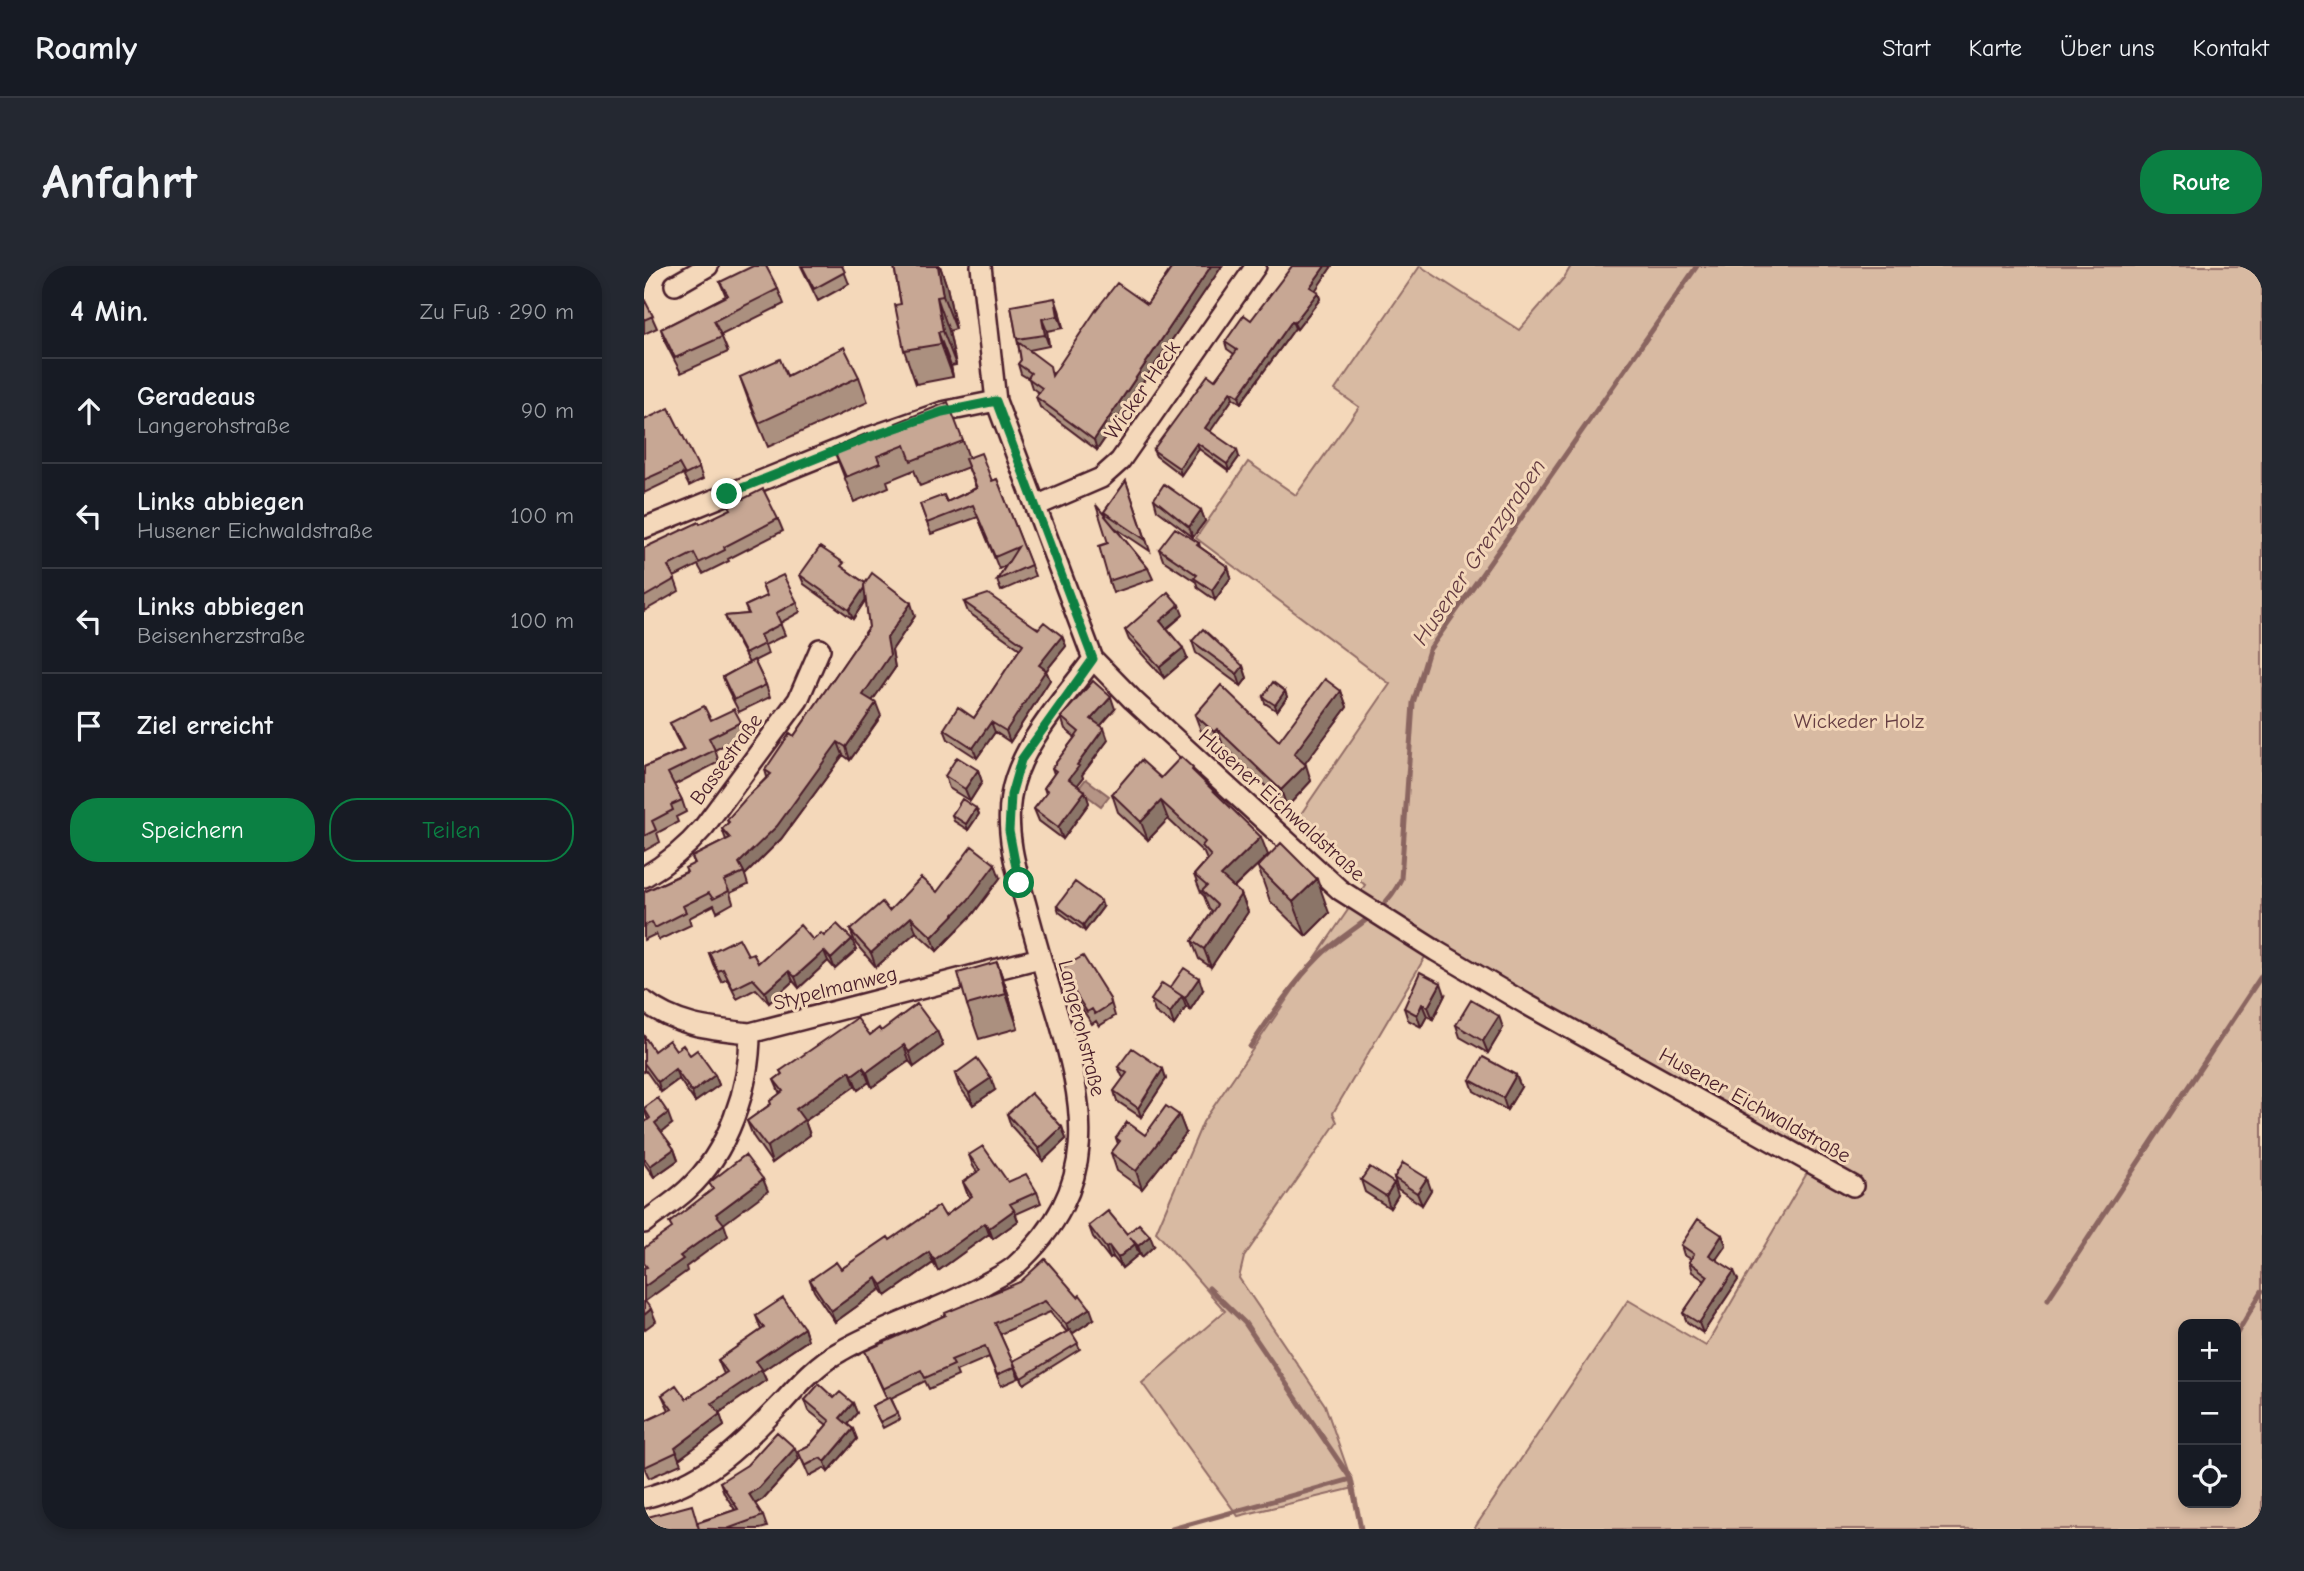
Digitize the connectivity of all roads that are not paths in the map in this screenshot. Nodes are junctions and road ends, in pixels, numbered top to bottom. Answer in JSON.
{"nodes":[{"id":1,"x":708,"y":266,"type":"edge"},
{"id":2,"x":981,"y":266,"type":"edge"},
{"id":3,"x":1256,"y":266,"type":"edge"},
{"id":4,"x":675,"y":285,"type":"dead end"},
{"id":5,"x":996,"y":401,"type":"junction"},
{"id":6,"x":1036,"y":506,"type":"junction"},
{"id":7,"x":644,"y":528,"type":"edge"},
{"id":8,"x":820,"y":649,"type":"dead end"},
{"id":9,"x":1093,"y":659,"type":"junction"},
{"id":10,"x":644,"y":877,"type":"edge"},
{"id":11,"x":1040,"y":958,"type":"junction"},
{"id":12,"x":644,"y":1001,"type":"edge"},
{"id":13,"x":750,"y":1033,"type":"junction"},
{"id":14,"x":1853,"y":1186,"type":"dead end"},
{"id":15,"x":644,"y":1223,"type":"edge"},
{"id":16,"x":644,"y":1498,"type":"edge"}],
"edges":[{"from":1,"to":4,"type":"street"},
{"from":2,"to":5,"type":"street","name":"Husener Eichwaldstraße"},
{"from":3,"to":6,"type":"street","name":"Wicker Heck"},
{"from":5,"to":6,"type":"street","name":"Husener Eichwaldstraße"},
{"from":5,"to":7,"type":"street"},
{"from":6,"to":9,"type":"street","name":"Husener Eichwaldstraße"},
{"from":8,"to":10,"type":"street","name":"Bassestraße"},
{"from":9,"to":11,"type":"street","name":"Langerohstraße"},
{"from":9,"to":14,"type":"street","name":"Husener Eichwaldstraße"},
{"from":11,"to":13,"type":"street","name":"Stypelmanweg"},
{"from":11,"to":16,"type":"street","name":"Langerohstraße"},
{"from":12,"to":13,"type":"street","name":"Stypelmanweg"},
{"from":13,"to":15,"type":"street"}]}
